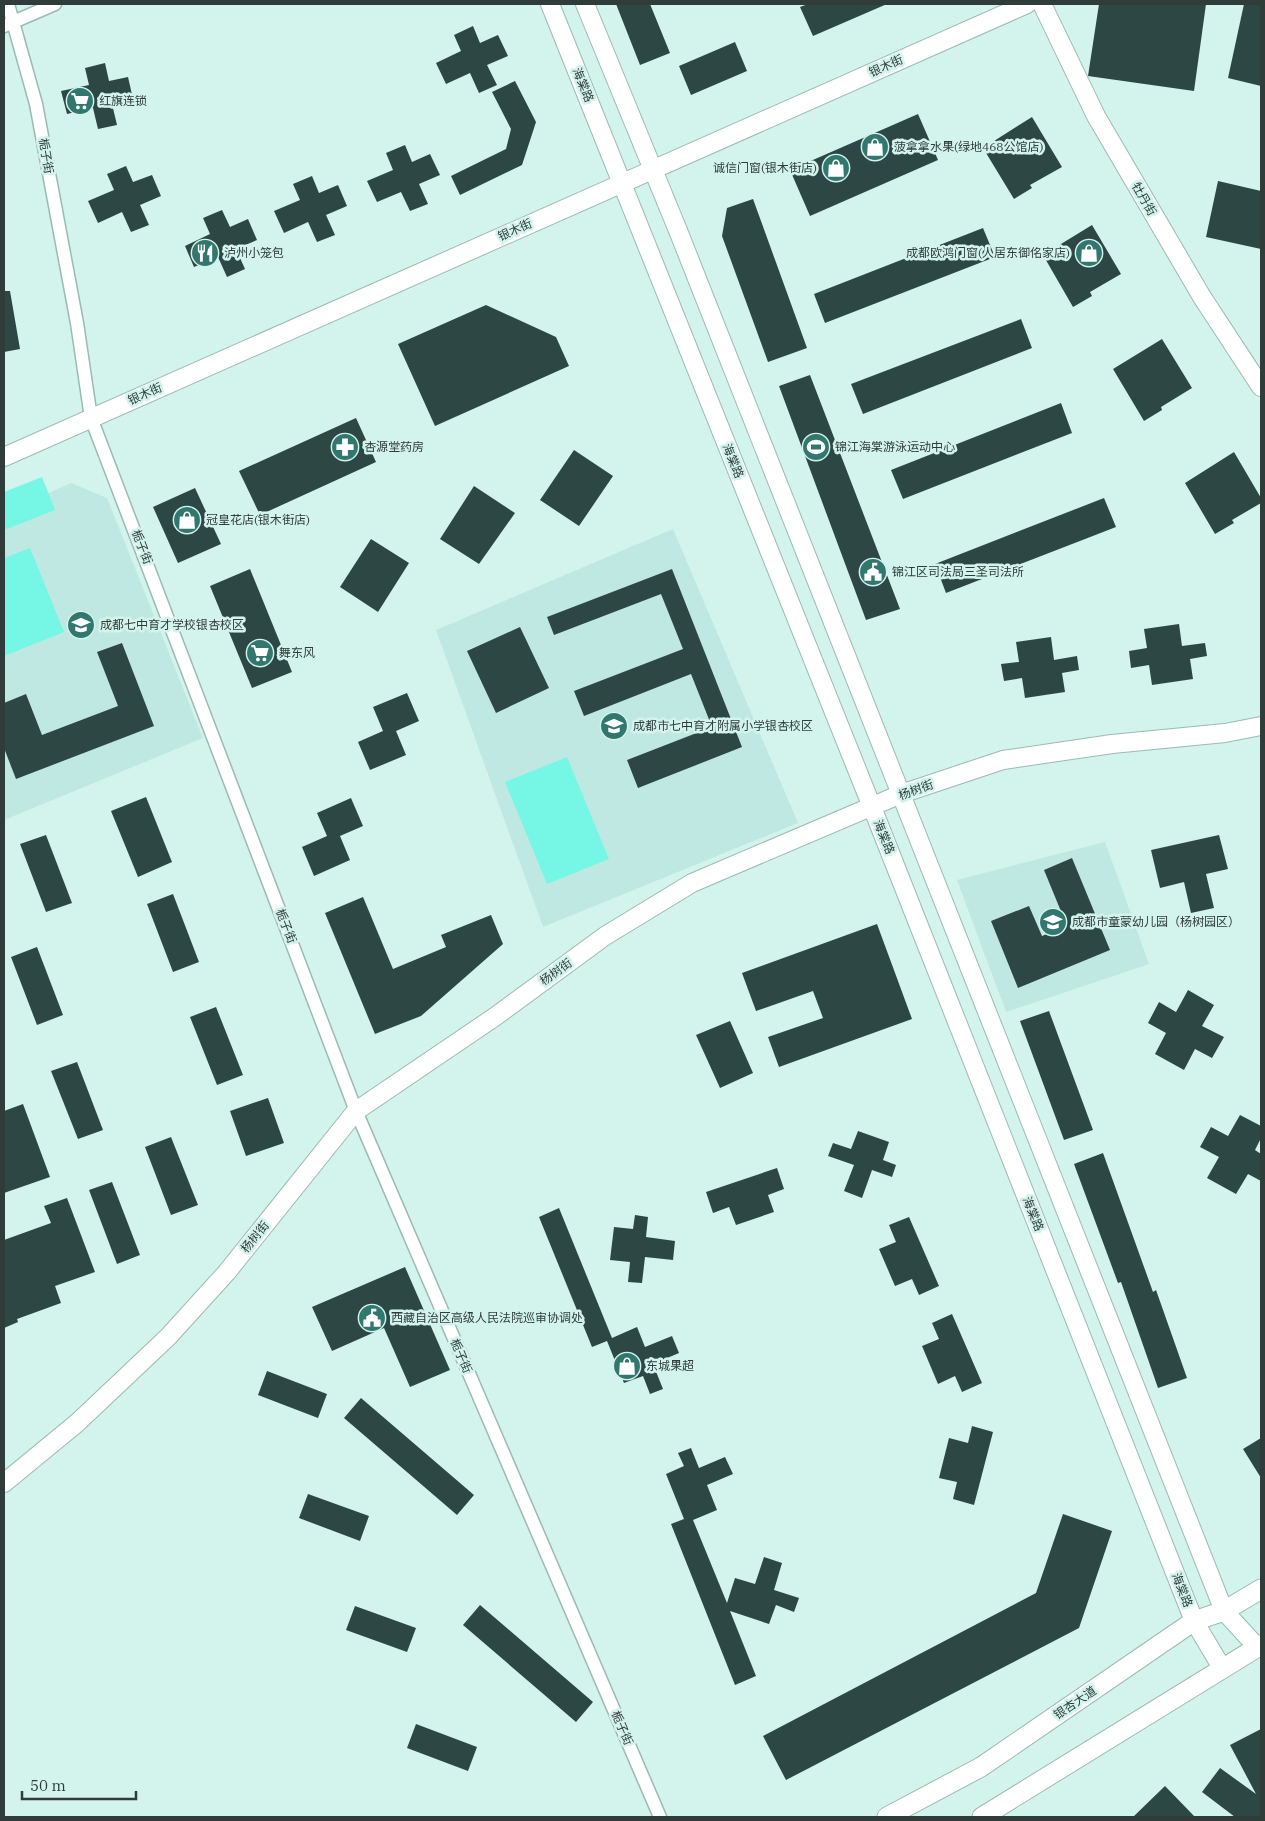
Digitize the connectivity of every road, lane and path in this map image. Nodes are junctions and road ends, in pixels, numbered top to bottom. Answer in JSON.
{"nodes":[{"id":1,"x":8,"y":4,"type":"edge"},
{"id":2,"x":55,"y":4,"type":"edge"},
{"id":3,"x":550,"y":4,"type":"edge"},
{"id":4,"x":585,"y":4,"type":"edge"},
{"id":5,"x":1027,"y":4,"type":"edge"},
{"id":6,"x":1042,"y":4,"type":"edge"},
{"id":7,"x":9,"y":24,"type":"edge"},
{"id":8,"x":653,"y":170,"type":"junction"},
{"id":9,"x":621,"y":183,"type":"junction"},
{"id":10,"x":1260,"y":383,"type":"edge"},
{"id":11,"x":91,"y":418,"type":"junction"},
{"id":12,"x":4,"y":457,"type":"edge"},
{"id":13,"x":1261,"y":726,"type":"edge"},
{"id":14,"x":901,"y":794,"type":"junction"},
{"id":15,"x":872,"y":807,"type":"junction"},
{"id":16,"x":356,"y":1111,"type":"junction"},
{"id":17,"x":4,"y":1483,"type":"edge"},
{"id":18,"x":1261,"y":1589,"type":"edge"},
{"id":19,"x":1224,"y":1611,"type":"junction"},
{"id":20,"x":1194,"y":1621,"type":"junction"},
{"id":21,"x":1260,"y":1648,"type":"edge"},
{"id":22,"x":1222,"y":1668,"type":"junction"},
{"id":23,"x":660,"y":1817,"type":"edge"},
{"id":24,"x":887,"y":1817,"type":"edge"},
{"id":25,"x":982,"y":1817,"type":"edge"}],
"edges":[{"from":1,"to":7,"type":"street","name":"栀子街"},
{"from":2,"to":7,"type":"street"},
{"from":3,"to":9,"type":"main road","name":"海棠路"},
{"from":4,"to":8,"type":"main road"},
{"from":5,"to":8,"type":"main road","name":"银木街"},
{"from":6,"to":10,"type":"main road","name":"牡丹街"},
{"from":7,"to":11,"type":"street","name":"栀子街"},
{"from":8,"to":9,"type":"main road","name":"银木街"},
{"from":8,"to":14,"type":"main road"},
{"from":9,"to":11,"type":"main road","name":"银木街"},
{"from":9,"to":15,"type":"main road","name":"海棠路"},
{"from":11,"to":12,"type":"main road","name":"银木街"},
{"from":11,"to":16,"type":"street","name":"栀子街"},
{"from":13,"to":14,"type":"main road","name":"杨树街"},
{"from":14,"to":15,"type":"main road","name":"杨树街"},
{"from":14,"to":19,"type":"main road"},
{"from":15,"to":16,"type":"main road","name":"杨树街"},
{"from":15,"to":20,"type":"main road","name":"海棠路"},
{"from":16,"to":17,"type":"main road","name":"杨树街"},
{"from":16,"to":23,"type":"street","name":"栀子街"},
{"from":18,"to":19,"type":"main road","name":"银杏大道"},
{"from":19,"to":20,"type":"main road","name":"银杏大道"},
{"from":19,"to":21,"type":"main road"},
{"from":20,"to":22,"type":"main road","name":"海棠路"},
{"from":20,"to":24,"type":"main road","name":"银杏大道"},
{"from":21,"to":22,"type":"main road"},
{"from":22,"to":25,"type":"main road"}]}
